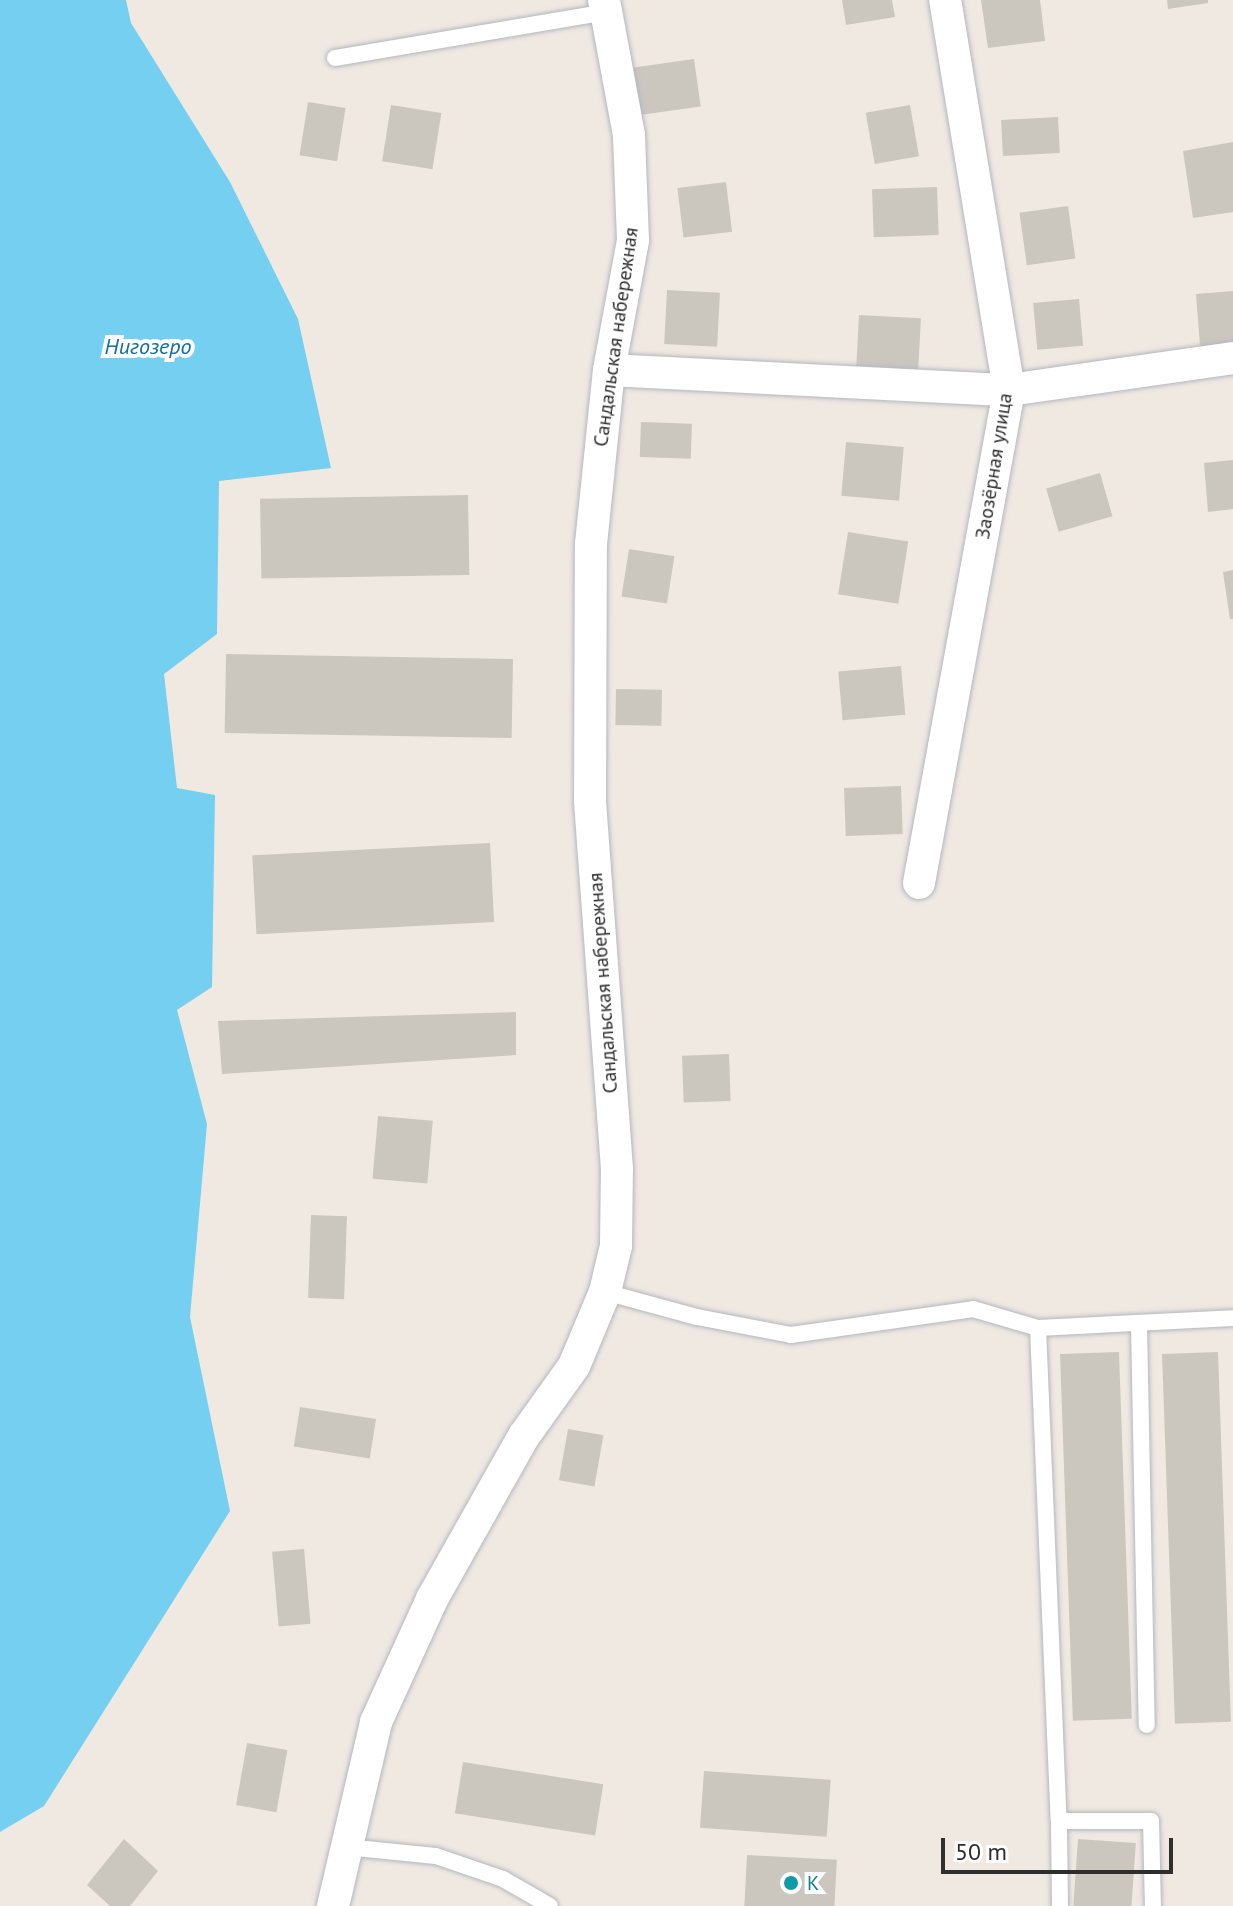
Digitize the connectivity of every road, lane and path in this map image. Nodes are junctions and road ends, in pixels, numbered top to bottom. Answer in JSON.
{"nodes":[{"id":1,"x":945,"y":0,"type":"edge"},
{"id":2,"x":605,"y":6,"type":"edge"},
{"id":3,"x":335,"y":58,"type":"dead end"},
{"id":4,"x":1233,"y":358,"type":"edge"},
{"id":5,"x":609,"y":370,"type":"junction"},
{"id":6,"x":1009,"y":390,"type":"junction"},
{"id":7,"x":919,"y":883,"type":"dead end"},
{"id":8,"x":605,"y":1292,"type":"junction"},
{"id":9,"x":1233,"y":1318,"type":"edge"},
{"id":10,"x":1139,"y":1324,"type":"junction"},
{"id":11,"x":1038,"y":1328,"type":"junction"},
{"id":12,"x":1147,"y":1725,"type":"dead end"},
{"id":13,"x":1059,"y":1821,"type":"junction"},
{"id":14,"x":346,"y":1847,"type":"junction"},
{"id":15,"x":333,"y":1906,"type":"edge"},
{"id":16,"x":550,"y":1906,"type":"edge"},
{"id":17,"x":1060,"y":1906,"type":"edge"},
{"id":18,"x":1153,"y":1906,"type":"edge"}],
"edges":[{"from":1,"to":6,"type":"street","name":"Заозёрная улица"},
{"from":2,"to":3,"type":"lane"},
{"from":2,"to":5,"type":"street","name":"Сандальская набережная"},
{"from":4,"to":6,"type":"street"},
{"from":5,"to":6,"type":"street"},
{"from":5,"to":8,"type":"street","name":"Сандальская набережная"},
{"from":6,"to":7,"type":"street","name":"Заозёрная улица"},
{"from":8,"to":11,"type":"lane"},
{"from":8,"to":14,"type":"street","name":"Сандальская набережная"},
{"from":9,"to":10,"type":"lane"},
{"from":10,"to":11,"type":"lane"},
{"from":10,"to":12,"type":"lane"},
{"from":11,"to":13,"type":"lane"},
{"from":13,"to":17,"type":"lane"},
{"from":13,"to":18,"type":"lane"},
{"from":14,"to":15,"type":"street","name":"Сандальская набережная"},
{"from":14,"to":16,"type":"lane"}]}
